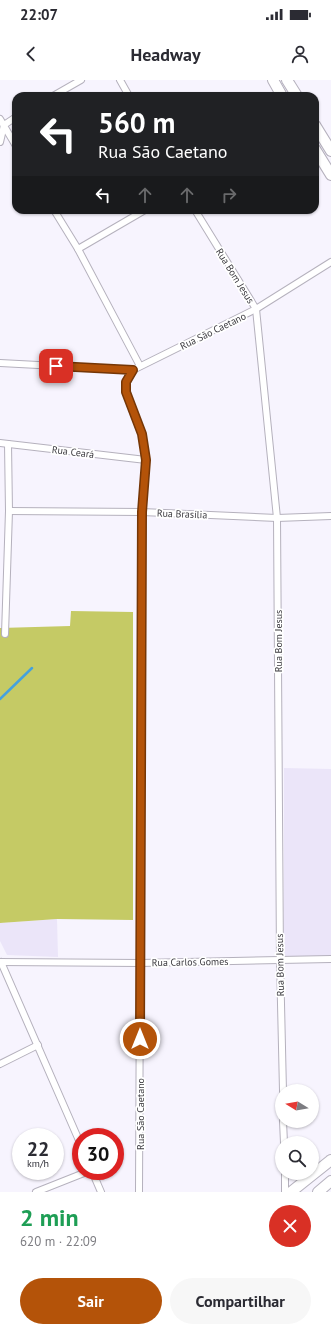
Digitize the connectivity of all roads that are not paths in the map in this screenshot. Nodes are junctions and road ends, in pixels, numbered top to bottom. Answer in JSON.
{"nodes":[{"id":1,"x":81,"y":80,"type":"edge"},
{"id":2,"x":120,"y":80,"type":"edge"},
{"id":3,"x":273,"y":80,"type":"edge"},
{"id":4,"x":287,"y":80,"type":"edge"},
{"id":5,"x":60,"y":92,"type":"edge"},
{"id":6,"x":127,"y":92,"type":"edge"},
{"id":7,"x":280,"y":92,"type":"edge"},
{"id":8,"x":294,"y":92,"type":"edge"},
{"id":9,"x":12,"y":119,"type":"edge"},
{"id":10,"x":2,"y":122,"type":"edge"},
{"id":11,"x":319,"y":132,"type":"edge"},
{"id":12,"x":12,"y":139,"type":"edge"},
{"id":13,"x":0,"y":142,"type":"edge"},
{"id":14,"x":331,"y":152,"type":"edge"},
{"id":15,"x":319,"y":156,"type":"edge"},
{"id":16,"x":331,"y":175,"type":"edge"},
{"id":17,"x":56,"y":214,"type":"edge"},
{"id":18,"x":138,"y":214,"type":"edge"},
{"id":19,"x":197,"y":214,"type":"edge"},
{"id":20,"x":78,"y":249,"type":"junction"},
{"id":21,"x":331,"y":262,"type":"edge"},
{"id":22,"x":256,"y":309,"type":"junction"},
{"id":23,"x":0,"y":363,"type":"edge"},
{"id":24,"x":140,"y":366,"type":"junction"},
{"id":25,"x":133,"y":370,"type":"junction"},
{"id":26,"x":0,"y":444,"type":"edge"},
{"id":27,"x":8,"y":444,"type":"junction"},
{"id":28,"x":146,"y":460,"type":"junction"},
{"id":29,"x":9,"y":511,"type":"junction"},
{"id":30,"x":142,"y":512,"type":"junction"},
{"id":31,"x":331,"y":516,"type":"edge"},
{"id":32,"x":278,"y":518,"type":"junction"},
{"id":33,"x":3,"y":592,"type":"edge"},
{"id":34,"x":5,"y":634,"type":"dead end"},
{"id":35,"x":331,"y":959,"type":"edge"},
{"id":36,"x":280,"y":960,"type":"junction"},
{"id":37,"x":1,"y":962,"type":"edge"},
{"id":38,"x":140,"y":963,"type":"junction"},
{"id":39,"x":38,"y":1045,"type":"junction"},
{"id":40,"x":0,"y":1064,"type":"edge"},
{"id":41,"x":283,"y":1084,"type":"edge"},
{"id":42,"x":74,"y":1128,"type":"edge"},
{"id":43,"x":331,"y":1160,"type":"edge"},
{"id":44,"x":72,"y":1178,"type":"edge"},
{"id":45,"x":95,"y":1180,"type":"edge"},
{"id":46,"x":285,"y":1180,"type":"edge"},
{"id":47,"x":331,"y":1181,"type":"edge"},
{"id":48,"x":36,"y":1192,"type":"edge"},
{"id":49,"x":101,"y":1192,"type":"edge"},
{"id":50,"x":139,"y":1192,"type":"edge"},
{"id":51,"x":285,"y":1192,"type":"edge"},
{"id":52,"x":291,"y":1192,"type":"edge"},
{"id":53,"x":318,"y":1192,"type":"edge"}],
"edges":[{"from":1,"to":5,"type":"street"},
{"from":2,"to":6,"type":"street"},
{"from":3,"to":7,"type":"main road"},
{"from":4,"to":8,"type":"main road"},
{"from":9,"to":10,"type":"street"},
{"from":10,"to":12,"type":"street"},
{"from":10,"to":13,"type":"street"},
{"from":11,"to":14,"type":"main road"},
{"from":15,"to":16,"type":"main road"},
{"from":17,"to":20,"type":"street"},
{"from":18,"to":20,"type":"street"},
{"from":19,"to":22,"type":"street","name":"Rua Bom Jesus"},
{"from":20,"to":24,"type":"street"},
{"from":21,"to":22,"type":"street","name":"Rua São Caetano"},
{"from":22,"to":24,"type":"street","name":"Rua São Caetano"},
{"from":22,"to":32,"type":"street","name":"Rua Bom Jesus"},
{"from":23,"to":25,"type":"street"},
{"from":24,"to":25,"type":"street","name":"Rua São Caetano"},
{"from":25,"to":28,"type":"street","name":"Rua São Caetano"},
{"from":26,"to":27,"type":"street","name":"Rua Ceará"},
{"from":27,"to":28,"type":"street","name":"Rua Ceará"},
{"from":27,"to":29,"type":"street"},
{"from":28,"to":30,"type":"street","name":"Rua São Caetano"},
{"from":29,"to":30,"type":"street","name":"Rua Brasília"},
{"from":29,"to":33,"type":"street"},
{"from":30,"to":32,"type":"street","name":"Rua Brasília"},
{"from":30,"to":38,"type":"street","name":"Rua São Caetano"},
{"from":31,"to":32,"type":"street","name":"Rua Brasília"},
{"from":32,"to":36,"type":"street","name":"Rua Bom Jesus"},
{"from":33,"to":34,"type":"street"},
{"from":35,"to":36,"type":"street","name":"Rua Carlos Gomes"},
{"from":36,"to":38,"type":"street","name":"Rua Carlos Gomes"},
{"from":36,"to":41,"type":"street","name":"Rua Bom Jesus"},
{"from":37,"to":38,"type":"street","name":"Rua Carlos Gomes"},
{"from":37,"to":39,"type":"street"},
{"from":38,"to":50,"type":"street","name":"Rua São Caetano"},
{"from":39,"to":40,"type":"street"},
{"from":39,"to":42,"type":"street"},
{"from":43,"to":52,"type":"main road"},
{"from":44,"to":48,"type":"street"},
{"from":45,"to":49,"type":"street"},
{"from":46,"to":51,"type":"street"},
{"from":47,"to":53,"type":"main road"}]}
